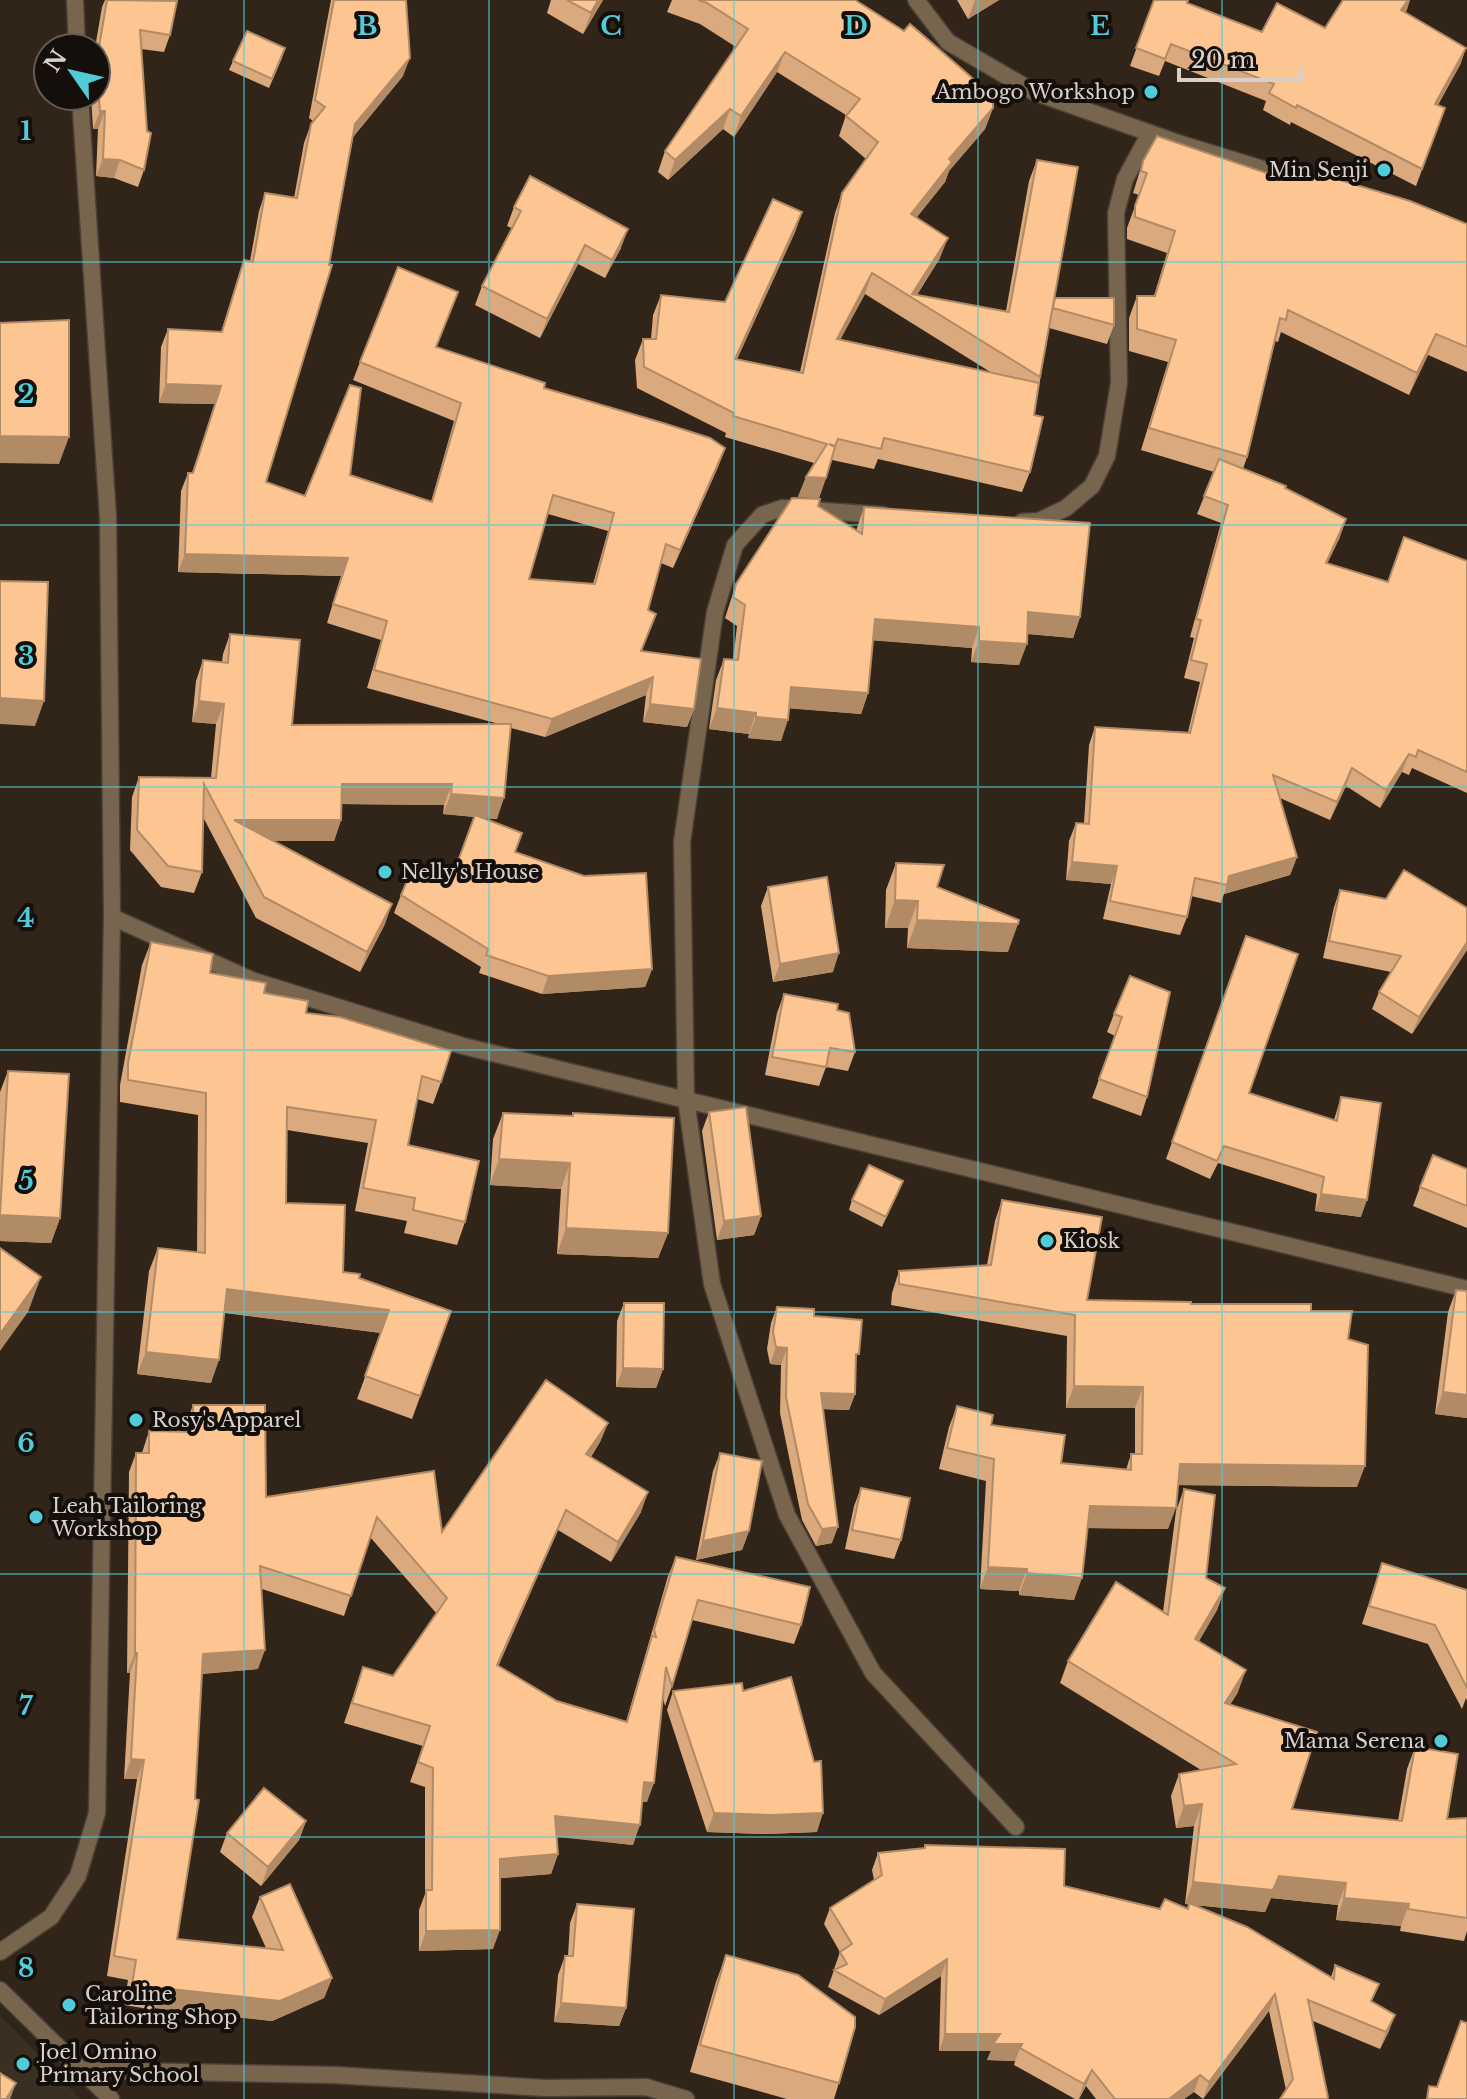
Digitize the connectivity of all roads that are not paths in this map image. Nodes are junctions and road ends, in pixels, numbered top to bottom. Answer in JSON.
{"nodes":[{"id":1,"x":75,"y":0,"type":"edge"},
{"id":2,"x":916,"y":0,"type":"edge"},
{"id":3,"x":76,"y":32,"type":"edge"},
{"id":4,"x":81,"y":112,"type":"edge"},
{"id":5,"x":1150,"y":133,"type":"junction"},
{"id":6,"x":1315,"y":185,"type":"edge"},
{"id":7,"x":893,"y":516,"type":"edge"},
{"id":8,"x":1006,"y":523,"type":"edge"},
{"id":9,"x":112,"y":917,"type":"junction"},
{"id":10,"x":686,"y":1099,"type":"junction"},
{"id":11,"x":1467,"y":1289,"type":"edge"},
{"id":12,"x":1016,"y":1827,"type":"dead end"},
{"id":13,"x":0,"y":1952,"type":"edge"},
{"id":14,"x":0,"y":1990,"type":"edge"},
{"id":15,"x":82,"y":2070,"type":"junction"},
{"id":16,"x":111,"y":2099,"type":"edge"},
{"id":17,"x":686,"y":2099,"type":"edge"}],
"edges":[{"from":1,"to":3,"type":"street"},
{"from":2,"to":5,"type":"street"},
{"from":4,"to":9,"type":"street"},
{"from":5,"to":6,"type":"street"},
{"from":5,"to":8,"type":"street"},
{"from":7,"to":10,"type":"street"},
{"from":9,"to":10,"type":"street"},
{"from":9,"to":13,"type":"street"},
{"from":10,"to":11,"type":"street"},
{"from":10,"to":12,"type":"street"},
{"from":14,"to":15,"type":"street"},
{"from":15,"to":16,"type":"street"},
{"from":15,"to":17,"type":"street"}]}
